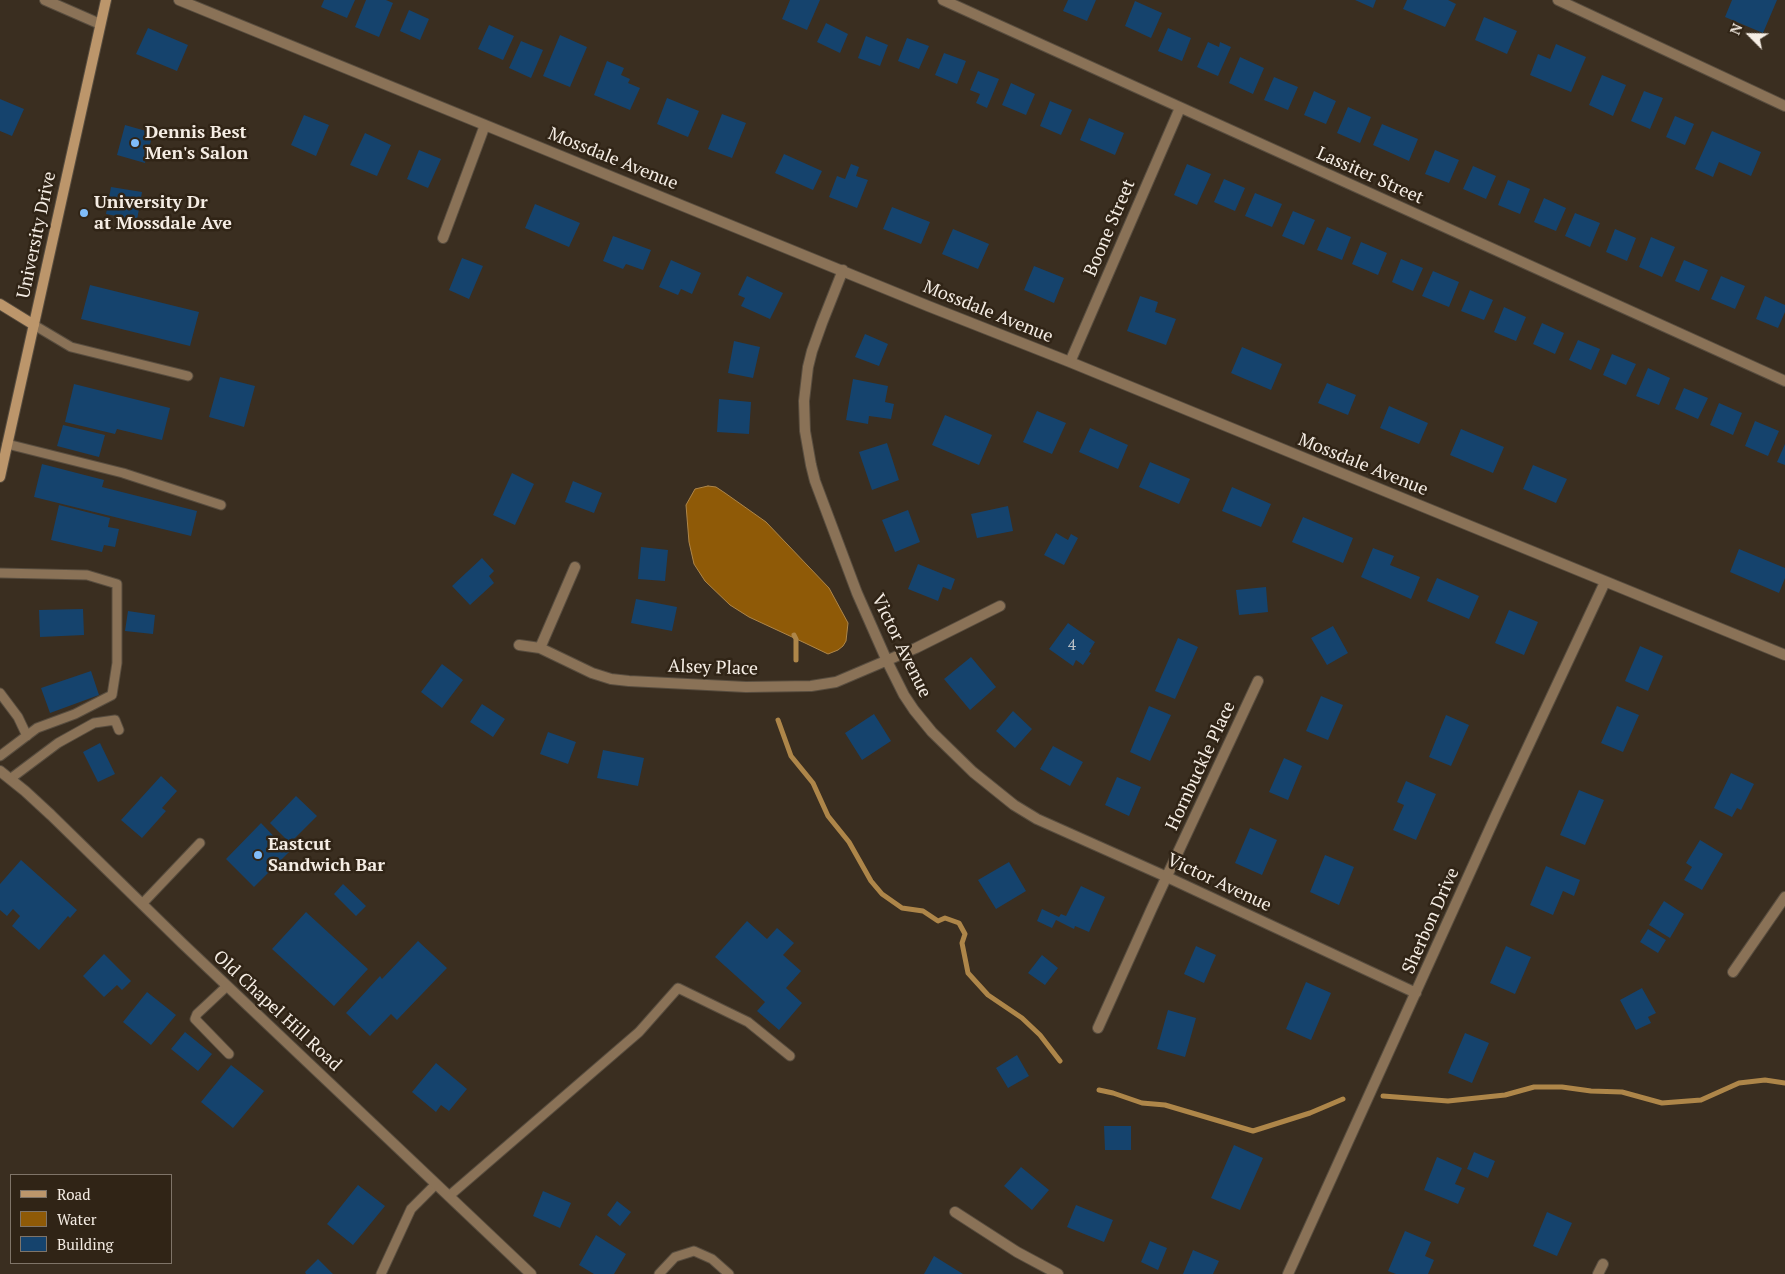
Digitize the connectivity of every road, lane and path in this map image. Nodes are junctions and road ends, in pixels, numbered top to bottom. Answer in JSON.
{"nodes":[{"id":1,"x":45,"y":0,"type":"edge"},
{"id":2,"x":106,"y":0,"type":"edge"},
{"id":3,"x":179,"y":0,"type":"edge"},
{"id":4,"x":943,"y":0,"type":"edge"},
{"id":5,"x":1558,"y":0,"type":"edge"},
{"id":6,"x":100,"y":24,"type":"junction"},
{"id":7,"x":1785,"y":106,"type":"edge"},
{"id":8,"x":1180,"y":108,"type":"junction"},
{"id":9,"x":485,"y":125,"type":"junction"},
{"id":10,"x":443,"y":238,"type":"dead end"},
{"id":11,"x":843,"y":270,"type":"junction"},
{"id":12,"x":0,"y":304,"type":"edge"},
{"id":13,"x":34,"y":325,"type":"junction"},
{"id":14,"x":1070,"y":362,"type":"junction"},
{"id":15,"x":188,"y":376,"type":"dead end"},
{"id":16,"x":1785,"y":381,"type":"edge"},
{"id":17,"x":8,"y":444,"type":"junction"},
{"id":18,"x":0,"y":477,"type":"edge"},
{"id":19,"x":221,"y":505,"type":"dead end"},
{"id":20,"x":575,"y":567,"type":"dead end"},
{"id":21,"x":0,"y":573,"type":"edge"},
{"id":22,"x":1605,"y":582,"type":"junction"},
{"id":23,"x":1000,"y":606,"type":"dead end"},
{"id":24,"x":519,"y":645,"type":"dead end"},
{"id":25,"x":540,"y":648,"type":"junction"},
{"id":26,"x":1785,"y":655,"type":"edge"},
{"id":27,"x":887,"y":661,"type":"junction"},
{"id":28,"x":1258,"y":681,"type":"dead end"},
{"id":29,"x":0,"y":693,"type":"edge"},
{"id":30,"x":119,"y":730,"type":"dead end"},
{"id":31,"x":27,"y":736,"type":"junction"},
{"id":32,"x":0,"y":756,"type":"edge"},
{"id":33,"x":0,"y":771,"type":"edge"},
{"id":34,"x":10,"y":779,"type":"junction"},
{"id":35,"x":200,"y":844,"type":"dead end"},
{"id":36,"x":1167,"y":877,"type":"junction"},
{"id":37,"x":1785,"y":897,"type":"edge"},
{"id":38,"x":142,"y":904,"type":"junction"},
{"id":39,"x":1733,"y":972,"type":"dead end"},
{"id":40,"x":227,"y":986,"type":"junction"},
{"id":41,"x":1416,"y":993,"type":"junction"},
{"id":42,"x":1098,"y":1028,"type":"dead end"},
{"id":43,"x":229,"y":1054,"type":"dead end"},
{"id":44,"x":790,"y":1056,"type":"dead end"},
{"id":45,"x":436,"y":1184,"type":"junction"},
{"id":46,"x":449,"y":1196,"type":"junction"},
{"id":47,"x":955,"y":1212,"type":"dead end"},
{"id":48,"x":381,"y":1274,"type":"edge"},
{"id":49,"x":531,"y":1274,"type":"edge"},
{"id":50,"x":659,"y":1274,"type":"edge"},
{"id":51,"x":729,"y":1274,"type":"edge"},
{"id":52,"x":1058,"y":1274,"type":"edge"},
{"id":53,"x":1288,"y":1274,"type":"edge"}],
"edges":[{"from":1,"to":6,"type":"street"},
{"from":2,"to":6,"type":"main road","name":"University Drive"},
{"from":3,"to":9,"type":"street","name":"Mossdale Avenue"},
{"from":4,"to":8,"type":"street","name":"Lassiter Street"},
{"from":5,"to":7,"type":"street"},
{"from":6,"to":13,"type":"main road","name":"University Drive"},
{"from":8,"to":14,"type":"street","name":"Boone Street"},
{"from":8,"to":16,"type":"street","name":"Lassiter Street"},
{"from":9,"to":10,"type":"street"},
{"from":9,"to":11,"type":"street","name":"Mossdale Avenue"},
{"from":11,"to":14,"type":"street","name":"Mossdale Avenue"},
{"from":11,"to":27,"type":"street","name":"Victor Avenue"},
{"from":12,"to":13,"type":"main road"},
{"from":13,"to":15,"type":"lane"},
{"from":13,"to":17,"type":"main road","name":"University Drive"},
{"from":14,"to":22,"type":"street","name":"Mossdale Avenue"},
{"from":17,"to":18,"type":"main road","name":"University Drive"},
{"from":17,"to":19,"type":"lane"},
{"from":20,"to":25,"type":"street"},
{"from":21,"to":31,"type":"lane"},
{"from":22,"to":26,"type":"street","name":"Mossdale Avenue"},
{"from":22,"to":41,"type":"street","name":"Sherbon Drive"},
{"from":23,"to":27,"type":"street","name":"Alsey Place"},
{"from":24,"to":25,"type":"street","name":"Alsey Place"},
{"from":25,"to":27,"type":"street","name":"Alsey Place"},
{"from":27,"to":36,"type":"street","name":"Victor Avenue"},
{"from":28,"to":36,"type":"street","name":"Hornbuckle Place"},
{"from":29,"to":31,"type":"lane"},
{"from":30,"to":34,"type":"lane"},
{"from":31,"to":32,"type":"lane"},
{"from":33,"to":34,"type":"street","name":"Old Chapel Hill Road"},
{"from":34,"to":38,"type":"street","name":"Old Chapel Hill Road"},
{"from":35,"to":38,"type":"lane"},
{"from":36,"to":41,"type":"street","name":"Victor Avenue"},
{"from":36,"to":42,"type":"street","name":"Hornbuckle Place"},
{"from":37,"to":39,"type":"street"},
{"from":38,"to":40,"type":"street","name":"Old Chapel Hill Road"},
{"from":40,"to":43,"type":"lane"},
{"from":40,"to":45,"type":"street","name":"Old Chapel Hill Road"},
{"from":41,"to":53,"type":"street","name":"Sherbon Drive"},
{"from":44,"to":46,"type":"lane"},
{"from":45,"to":46,"type":"street","name":"Old Chapel Hill Road"},
{"from":45,"to":48,"type":"lane"},
{"from":46,"to":49,"type":"street","name":"Old Chapel Hill Road"},
{"from":47,"to":52,"type":"street"},
{"from":50,"to":51,"type":"lane"}]}
